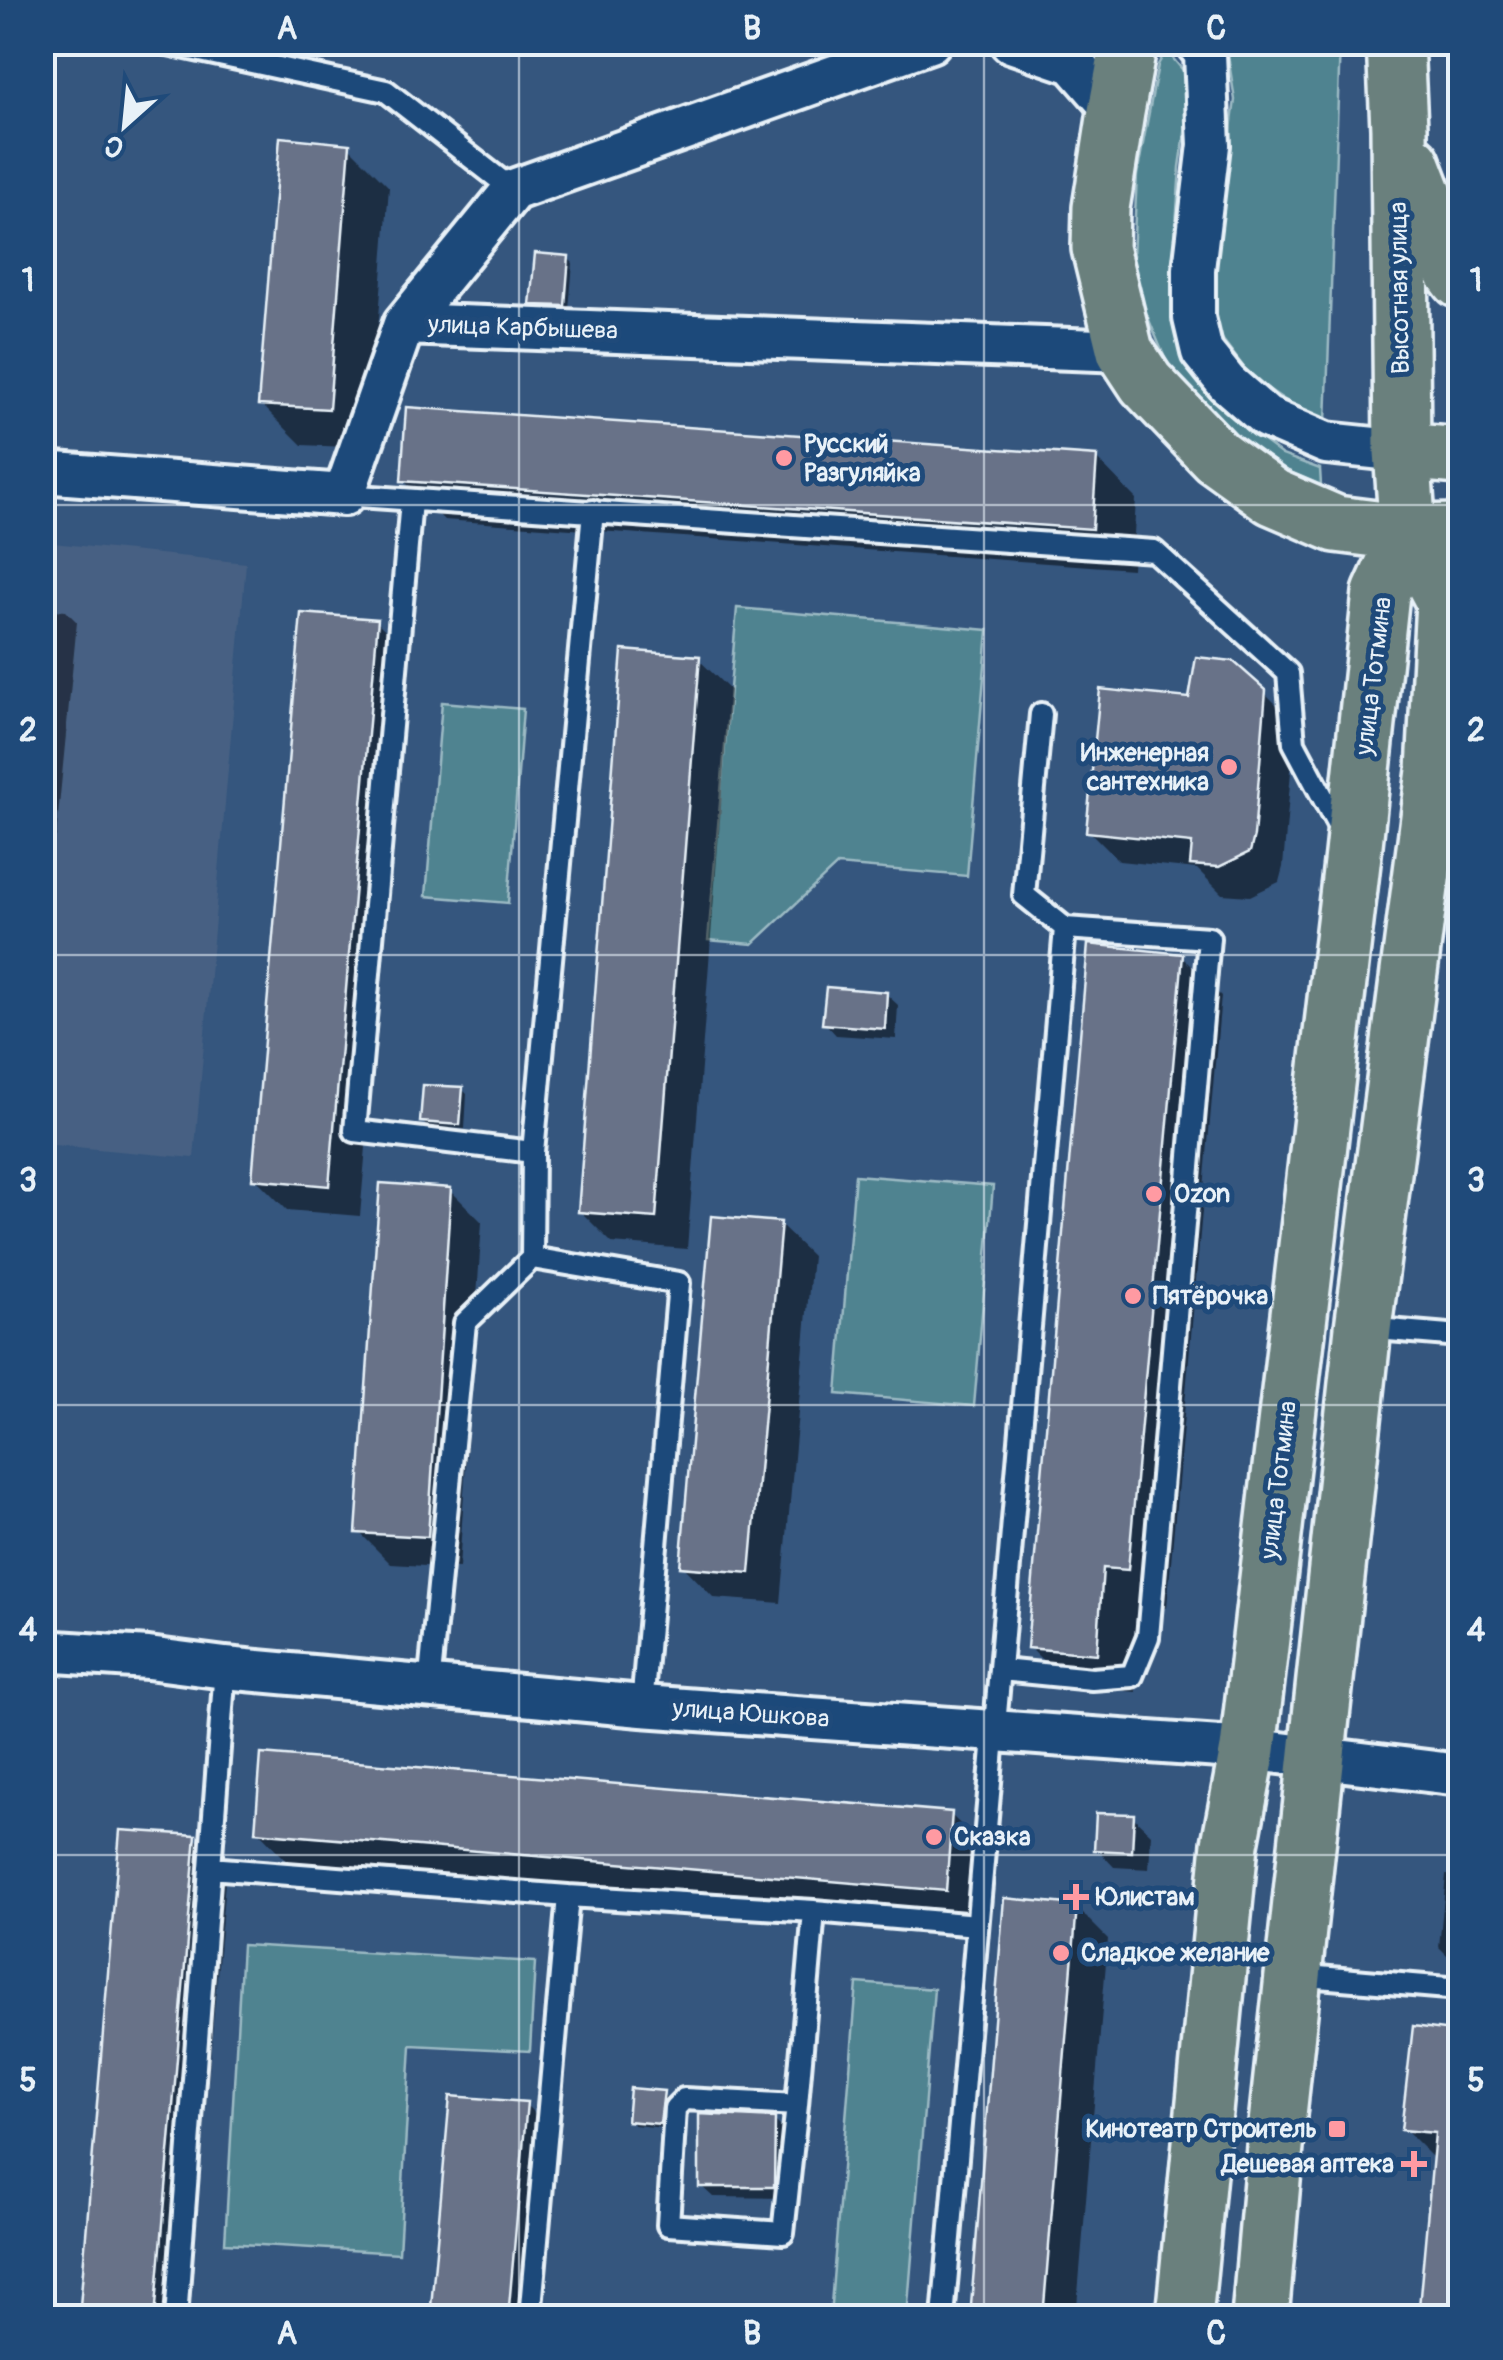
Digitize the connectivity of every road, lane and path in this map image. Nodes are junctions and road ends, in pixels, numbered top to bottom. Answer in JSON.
{"nodes":[{"id":1,"x":158,"y":42,"type":"edge"},
{"id":2,"x":930,"y":42,"type":"edge"},
{"id":3,"x":1011,"y":42,"type":"edge"},
{"id":4,"x":1129,"y":42,"type":"edge"},
{"id":5,"x":1196,"y":42,"type":"edge"},
{"id":6,"x":1395,"y":42,"type":"edge"},
{"id":7,"x":1116,"y":112,"type":"junction"},
{"id":8,"x":1398,"y":128,"type":"junction"},
{"id":9,"x":513,"y":190,"type":"junction"},
{"id":10,"x":1460,"y":280,"type":"edge"},
{"id":11,"x":404,"y":324,"type":"junction"},
{"id":12,"x":1125,"y":351,"type":"junction"},
{"id":13,"x":1402,"y":451,"type":"junction"},
{"id":14,"x":1460,"y":456,"type":"edge"},
{"id":15,"x":42,"y":472,"type":"edge"},
{"id":16,"x":344,"y":495,"type":"junction"},
{"id":17,"x":411,"y":501,"type":"junction"},
{"id":18,"x":592,"y":511,"type":"junction"},
{"id":19,"x":1434,"y":532,"type":"edge"},
{"id":20,"x":1042,"y":714,"type":"dead end"},
{"id":21,"x":1448,"y":751,"type":"edge"},
{"id":22,"x":1353,"y":854,"type":"junction"},
{"id":23,"x":1065,"y":928,"type":"junction"},
{"id":24,"x":533,"y":1152,"type":"junction"},
{"id":25,"x":532,"y":1258,"type":"junction"},
{"id":26,"x":1363,"y":1328,"type":"junction"},
{"id":27,"x":1460,"y":1336,"type":"edge"},
{"id":28,"x":42,"y":1651,"type":"edge"},
{"id":29,"x":226,"y":1668,"type":"junction"},
{"id":30,"x":1001,"y":1670,"type":"junction"},
{"id":31,"x":429,"y":1688,"type":"junction"},
{"id":32,"x":642,"y":1706,"type":"junction"},
{"id":33,"x":994,"y":1732,"type":"junction"},
{"id":34,"x":1248,"y":1749,"type":"junction"},
{"id":35,"x":1316,"y":1758,"type":"junction"},
{"id":36,"x":1460,"y":1774,"type":"edge"},
{"id":37,"x":210,"y":1868,"type":"junction"},
{"id":38,"x":568,"y":1896,"type":"junction"},
{"id":39,"x":814,"y":1911,"type":"junction"},
{"id":40,"x":977,"y":1925,"type":"junction"},
{"id":41,"x":1293,"y":1974,"type":"junction"},
{"id":42,"x":1460,"y":1990,"type":"edge"},
{"id":43,"x":797,"y":2105,"type":"junction"},
{"id":44,"x":176,"y":2318,"type":"edge"},
{"id":45,"x":530,"y":2318,"type":"edge"},
{"id":46,"x":944,"y":2318,"type":"edge"},
{"id":47,"x":1184,"y":2318,"type":"edge"},
{"id":48,"x":1260,"y":2318,"type":"edge"}],
"edges":[{"from":1,"to":9,"type":"lane"},
{"from":2,"to":9,"type":"street"},
{"from":3,"to":7,"type":"street"},
{"from":4,"to":7,"type":"main road"},
{"from":5,"to":13,"type":"street"},
{"from":6,"to":8,"type":"main road","name":"Высотная улица"},
{"from":7,"to":12,"type":"main road"},
{"from":8,"to":10,"type":"main road"},
{"from":8,"to":13,"type":"main road","name":"Высотная улица"},
{"from":9,"to":11,"type":"street"},
{"from":11,"to":12,"type":"street","name":"улица Карбышева"},
{"from":11,"to":16,"type":"street","name":"улица Карбышева"},
{"from":12,"to":19,"type":"main road"},
{"from":13,"to":14,"type":"main road"},
{"from":13,"to":19,"type":"main road","name":"Высотная улица"},
{"from":15,"to":16,"type":"street"},
{"from":16,"to":17,"type":"lane"},
{"from":17,"to":18,"type":"lane"},
{"from":17,"to":24,"type":"lane"},
{"from":18,"to":22,"type":"lane"},
{"from":18,"to":24,"type":"lane"},
{"from":19,"to":21,"type":"main road"},
{"from":19,"to":22,"type":"main road","name":"улица Тотмина"},
{"from":20,"to":23,"type":"lane"},
{"from":21,"to":26,"type":"main road"},
{"from":22,"to":34,"type":"main road","name":"улица Тотмина"},
{"from":23,"to":30,"type":"lane"},
{"from":23,"to":30,"type":"lane"},
{"from":24,"to":25,"type":"lane"},
{"from":25,"to":31,"type":"lane"},
{"from":25,"to":32,"type":"lane"},
{"from":26,"to":27,"type":"lane"},
{"from":26,"to":35,"type":"main road"},
{"from":28,"to":29,"type":"street","name":"улица Юшкова"},
{"from":29,"to":31,"type":"street","name":"улица Юшкова"},
{"from":29,"to":37,"type":"lane"},
{"from":30,"to":33,"type":"lane"},
{"from":31,"to":32,"type":"street","name":"улица Юшкова"},
{"from":32,"to":33,"type":"street","name":"улица Юшкова"},
{"from":33,"to":34,"type":"street","name":"улица Юшкова"},
{"from":33,"to":40,"type":"lane"},
{"from":34,"to":35,"type":"street","name":"улица Юшкова"},
{"from":34,"to":47,"type":"main road","name":"улица Тотмина"},
{"from":35,"to":36,"type":"street","name":"улица Юшкова"},
{"from":35,"to":41,"type":"main road"},
{"from":37,"to":38,"type":"lane"},
{"from":37,"to":44,"type":"lane"},
{"from":38,"to":39,"type":"lane"},
{"from":38,"to":45,"type":"lane"},
{"from":39,"to":40,"type":"lane"},
{"from":39,"to":43,"type":"lane"},
{"from":40,"to":46,"type":"lane"},
{"from":41,"to":42,"type":"lane"},
{"from":41,"to":48,"type":"main road"},
{"from":43,"to":43,"type":"lane"}]}
